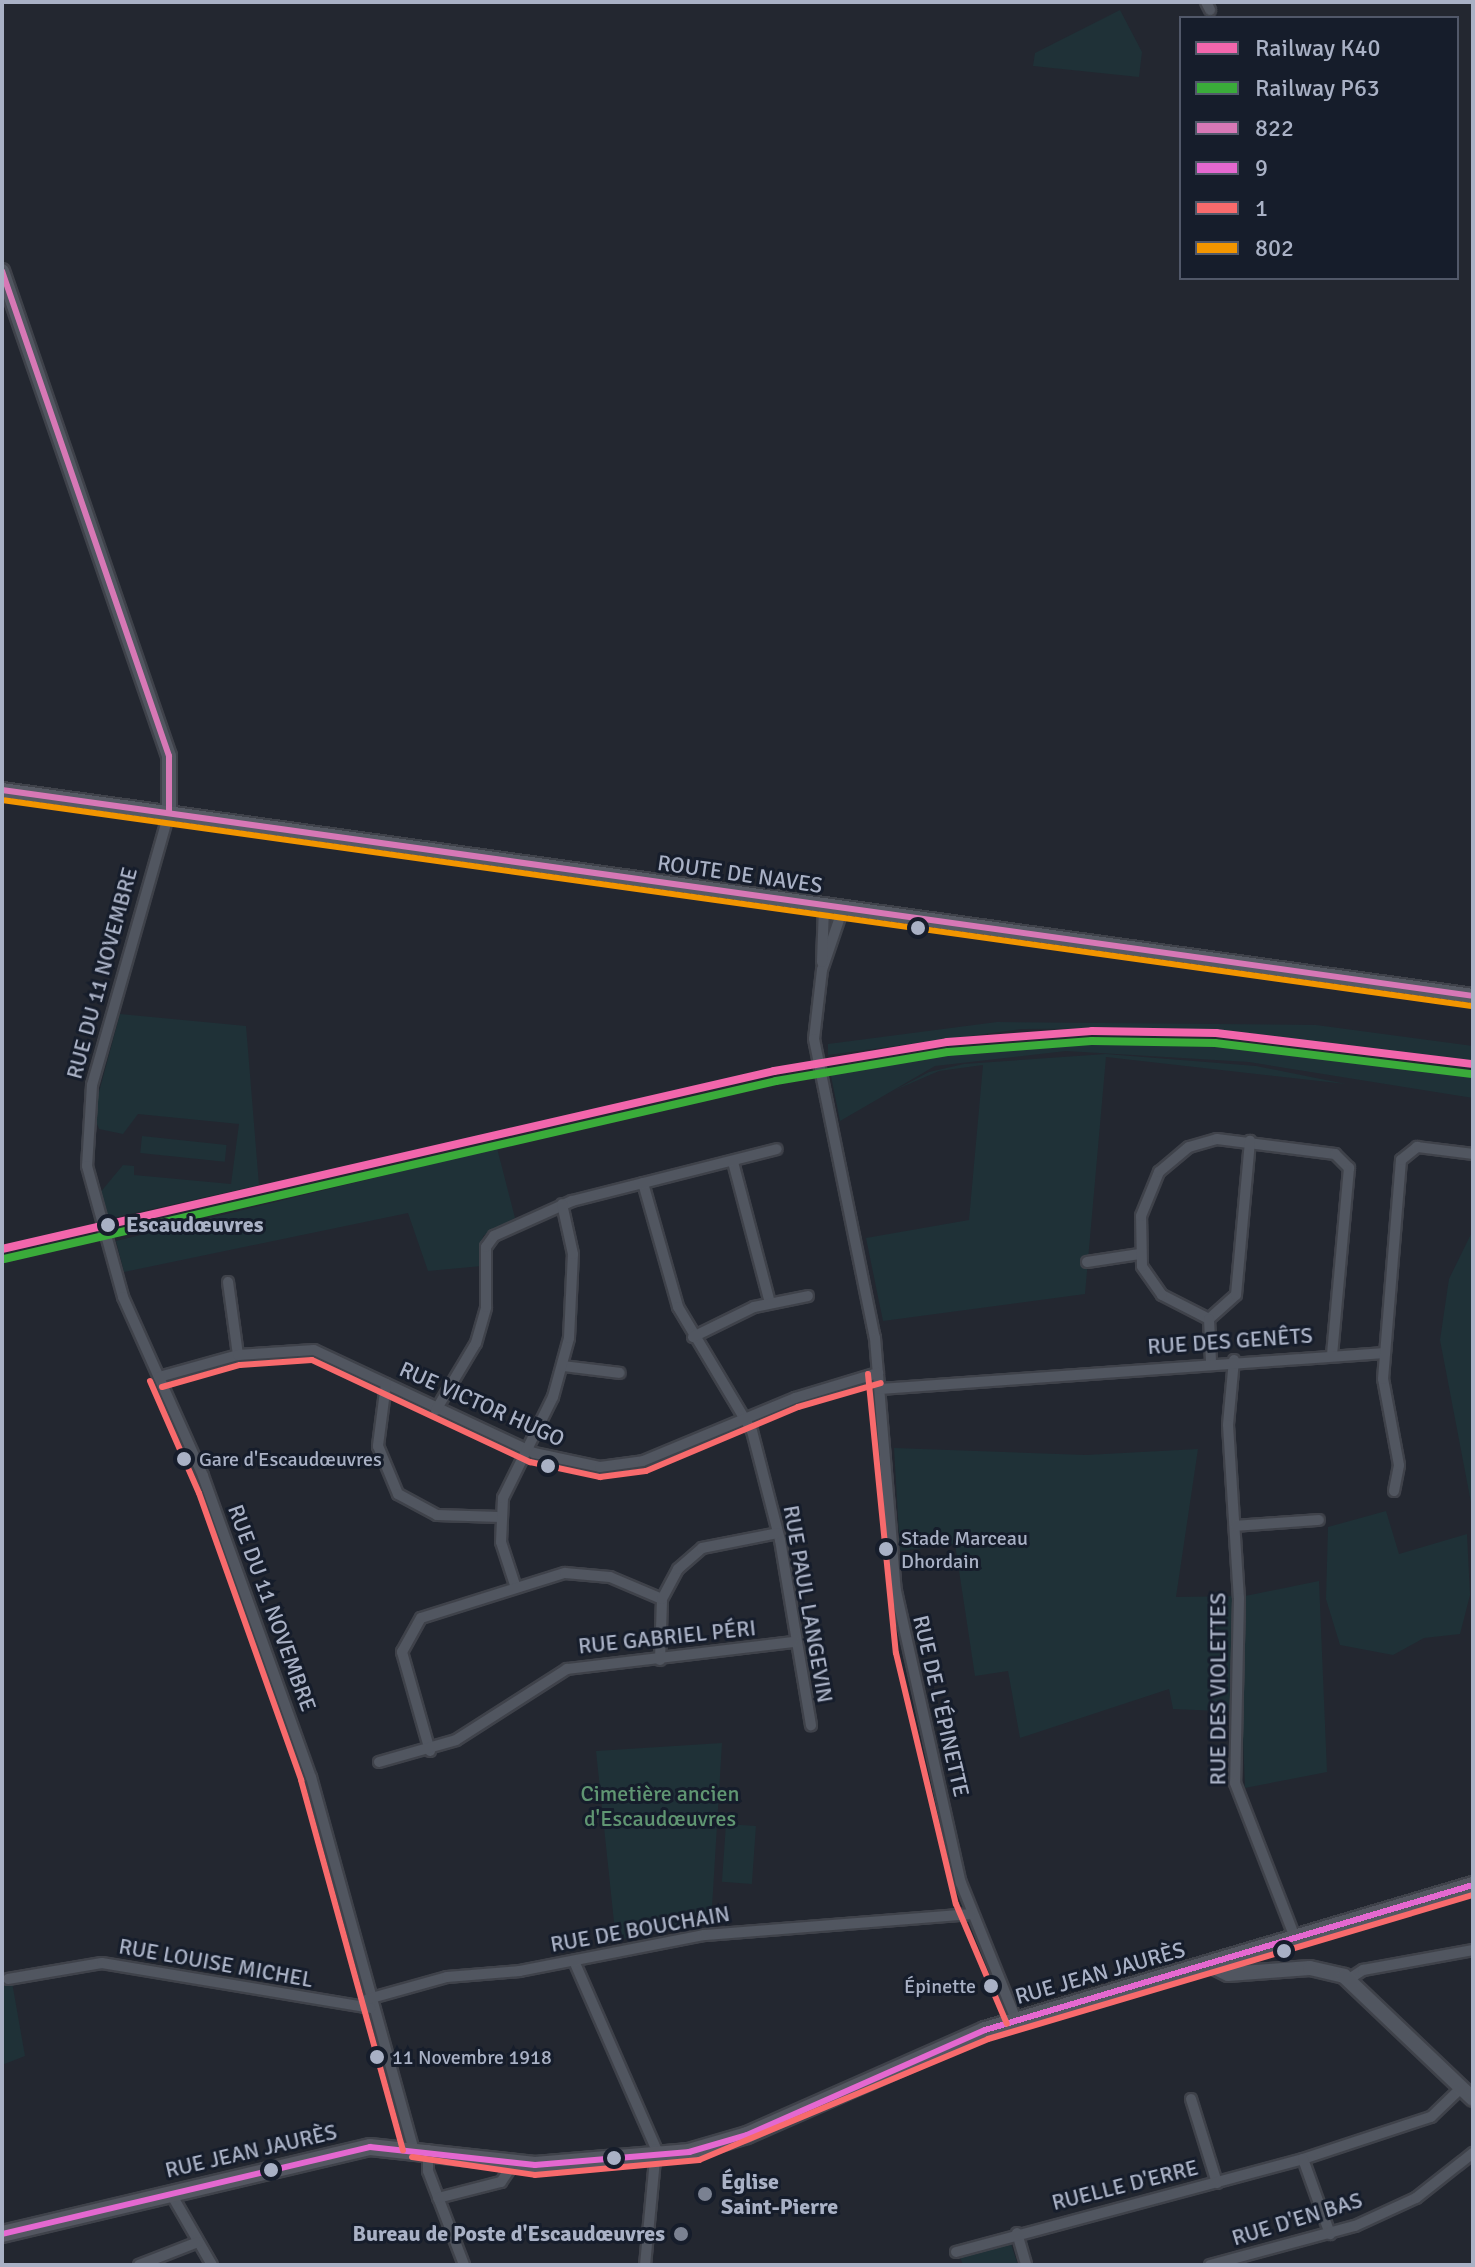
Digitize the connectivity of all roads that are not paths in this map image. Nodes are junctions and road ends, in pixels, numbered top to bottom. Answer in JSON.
{"nodes":[{"id":1,"x":2,"y":271,"type":"edge"},
{"id":2,"x":2,"y":790,"type":"edge"},
{"id":3,"x":169,"y":813,"type":"junction"},
{"id":4,"x":824,"y":908,"type":"junction"},
{"id":5,"x":842,"y":911,"type":"junction"},
{"id":6,"x":822,"y":970,"type":"junction"},
{"id":7,"x":1473,"y":996,"type":"edge"},
{"id":8,"x":1250,"y":1141,"type":"junction"},
{"id":9,"x":777,"y":1149,"type":"dead end"},
{"id":10,"x":1473,"y":1154,"type":"edge"},
{"id":11,"x":733,"y":1162,"type":"junction"},
{"id":12,"x":643,"y":1183,"type":"junction"},
{"id":13,"x":562,"y":1204,"type":"junction"},
{"id":14,"x":1139,"y":1254,"type":"junction"},
{"id":15,"x":1087,"y":1262,"type":"dead end"},
{"id":16,"x":228,"y":1282,"type":"dead end"},
{"id":17,"x":808,"y":1296,"type":"dead end"},
{"id":18,"x":770,"y":1303,"type":"junction"},
{"id":19,"x":1209,"y":1319,"type":"junction"},
{"id":20,"x":693,"y":1337,"type":"junction"},
{"id":21,"x":1385,"y":1353,"type":"junction"},
{"id":22,"x":238,"y":1355,"type":"junction"},
{"id":23,"x":1332,"y":1355,"type":"junction"},
{"id":24,"x":1234,"y":1360,"type":"junction"},
{"id":25,"x":1211,"y":1362,"type":"junction"},
{"id":26,"x":563,"y":1366,"type":"junction"},
{"id":27,"x":620,"y":1373,"type":"dead end"},
{"id":28,"x":878,"y":1373,"type":"junction"},
{"id":29,"x":159,"y":1377,"type":"junction"},
{"id":30,"x":386,"y":1384,"type":"junction"},
{"id":31,"x":880,"y":1389,"type":"junction"},
{"id":32,"x":436,"y":1410,"type":"junction"},
{"id":33,"x":747,"y":1417,"type":"junction"},
{"id":34,"x":524,"y":1448,"type":"junction"},
{"id":35,"x":1394,"y":1491,"type":"dead end"},
{"id":36,"x":500,"y":1517,"type":"junction"},
{"id":37,"x":1319,"y":1520,"type":"dead end"},
{"id":38,"x":1235,"y":1526,"type":"junction"},
{"id":39,"x":778,"y":1533,"type":"junction"},
{"id":40,"x":515,"y":1585,"type":"junction"},
{"id":41,"x":662,"y":1599,"type":"junction"},
{"id":42,"x":792,"y":1642,"type":"junction"},
{"id":43,"x":660,"y":1660,"type":"junction"},
{"id":44,"x":811,"y":1725,"type":"dead end"},
{"id":45,"x":430,"y":1751,"type":"junction"},
{"id":46,"x":379,"y":1762,"type":"dead end"},
{"id":47,"x":1473,"y":1885,"type":"edge"},
{"id":48,"x":970,"y":1914,"type":"junction"},
{"id":49,"x":1295,"y":1938,"type":"junction"},
{"id":50,"x":1473,"y":1950,"type":"edge"},
{"id":51,"x":574,"y":1961,"type":"junction"},
{"id":52,"x":1210,"y":1965,"type":"junction"},
{"id":53,"x":8,"y":1979,"type":"dead end"},
{"id":54,"x":1349,"y":1979,"type":"junction"},
{"id":55,"x":369,"y":2003,"type":"junction"},
{"id":56,"x":1016,"y":2020,"type":"junction"},
{"id":57,"x":1461,"y":2088,"type":"junction"},
{"id":58,"x":1191,"y":2099,"type":"dead end"},
{"id":59,"x":1473,"y":2099,"type":"edge"},
{"id":60,"x":421,"y":2148,"type":"junction"},
{"id":61,"x":1473,"y":2153,"type":"edge"},
{"id":62,"x":657,"y":2156,"type":"junction"},
{"id":63,"x":1303,"y":2159,"type":"junction"},
{"id":64,"x":513,"y":2164,"type":"junction"},
{"id":65,"x":1217,"y":2183,"type":"junction"},
{"id":66,"x":170,"y":2192,"type":"junction"},
{"id":67,"x":438,"y":2198,"type":"junction"},
{"id":68,"x":1017,"y":2233,"type":"junction"},
{"id":69,"x":2,"y":2234,"type":"edge"},
{"id":70,"x":1330,"y":2234,"type":"junction"},
{"id":71,"x":198,"y":2242,"type":"junction"},
{"id":72,"x":956,"y":2252,"type":"dead end"},
{"id":73,"x":139,"y":2265,"type":"edge"},
{"id":74,"x":212,"y":2265,"type":"edge"},
{"id":75,"x":464,"y":2265,"type":"edge"},
{"id":76,"x":645,"y":2265,"type":"edge"},
{"id":77,"x":1026,"y":2265,"type":"edge"},
{"id":78,"x":1210,"y":2265,"type":"edge"}],
"edges":[{"from":1,"to":3,"type":"street"},
{"from":2,"to":3,"type":"main road","name":"ROUTE DE NAVES"},
{"from":3,"to":4,"type":"main road","name":"ROUTE DE NAVES"},
{"from":3,"to":29,"type":"street","name":"RUE DU 11 NOVEMBRE"},
{"from":4,"to":5,"type":"main road","name":"ROUTE DE NAVES"},
{"from":4,"to":6,"type":"street","name":"RUE DE L'ÉPINETTE"},
{"from":5,"to":6,"type":"street","name":"RUE DE L'ÉPINETTE"},
{"from":5,"to":7,"type":"main road","name":"ROUTE DE NAVES"},
{"from":6,"to":28,"type":"street","name":"RUE DE L'ÉPINETTE"},
{"from":8,"to":14,"type":"street"},
{"from":8,"to":19,"type":"street"},
{"from":8,"to":23,"type":"street"},
{"from":9,"to":11,"type":"street"},
{"from":10,"to":21,"type":"street"},
{"from":11,"to":12,"type":"street"},
{"from":11,"to":18,"type":"street"},
{"from":12,"to":13,"type":"street"},
{"from":12,"to":20,"type":"street","name":"RUE PAUL LANGEVIN"},
{"from":13,"to":26,"type":"street"},
{"from":13,"to":32,"type":"street"},
{"from":14,"to":15,"type":"street"},
{"from":14,"to":19,"type":"street"},
{"from":16,"to":22,"type":"street"},
{"from":17,"to":18,"type":"street"},
{"from":18,"to":20,"type":"street"},
{"from":19,"to":25,"type":"street"},
{"from":20,"to":33,"type":"street","name":"RUE PAUL LANGEVIN"},
{"from":21,"to":23,"type":"street","name":"RUE DES GENÊTS"},
{"from":21,"to":35,"type":"street"},
{"from":22,"to":29,"type":"street","name":"RUE VICTOR HUGO"},
{"from":22,"to":30,"type":"street","name":"RUE VICTOR HUGO"},
{"from":23,"to":24,"type":"street","name":"RUE DES GENÊTS"},
{"from":24,"to":25,"type":"street","name":"RUE DES GENÊTS"},
{"from":24,"to":38,"type":"street","name":"RUE DES VIOLETTES"},
{"from":25,"to":31,"type":"street","name":"RUE DES GENÊTS"},
{"from":26,"to":27,"type":"street"},
{"from":26,"to":34,"type":"street"},
{"from":28,"to":31,"type":"street","name":"RUE DE L'ÉPINETTE"},
{"from":28,"to":33,"type":"street","name":"RUE VICTOR HUGO"},
{"from":29,"to":55,"type":"street","name":"RUE DU 11 NOVEMBRE"},
{"from":30,"to":32,"type":"street","name":"RUE VICTOR HUGO"},
{"from":30,"to":36,"type":"street"},
{"from":31,"to":48,"type":"street","name":"RUE DE L'ÉPINETTE"},
{"from":32,"to":34,"type":"street","name":"RUE VICTOR HUGO"},
{"from":33,"to":34,"type":"street","name":"RUE VICTOR HUGO"},
{"from":33,"to":39,"type":"street","name":"RUE PAUL LANGEVIN"},
{"from":34,"to":36,"type":"street"},
{"from":36,"to":40,"type":"street"},
{"from":37,"to":38,"type":"street"},
{"from":38,"to":49,"type":"street","name":"RUE DES VIOLETTES"},
{"from":39,"to":41,"type":"street"},
{"from":39,"to":42,"type":"street","name":"RUE PAUL LANGEVIN"},
{"from":40,"to":41,"type":"street"},
{"from":40,"to":45,"type":"street"},
{"from":41,"to":43,"type":"street"},
{"from":42,"to":43,"type":"street","name":"RUE GABRIEL PÉRI"},
{"from":42,"to":44,"type":"street","name":"RUE PAUL LANGEVIN"},
{"from":43,"to":45,"type":"street","name":"RUE GABRIEL PÉRI"},
{"from":45,"to":46,"type":"street","name":"RUE GABRIEL PÉRI"},
{"from":47,"to":49,"type":"main road","name":"RUE JEAN JAURÈS"},
{"from":48,"to":51,"type":"street","name":"RUE DE BOUCHAIN"},
{"from":48,"to":56,"type":"street","name":"RUE DE L'ÉPINETTE"},
{"from":49,"to":52,"type":"main road","name":"RUE JEAN JAURÈS"},
{"from":50,"to":54,"type":"street"},
{"from":51,"to":55,"type":"street","name":"RUE DE BOUCHAIN"},
{"from":51,"to":62,"type":"street"},
{"from":52,"to":54,"type":"street"},
{"from":52,"to":56,"type":"main road","name":"RUE JEAN JAURÈS"},
{"from":53,"to":55,"type":"street","name":"RUE LOUISE MICHEL"},
{"from":54,"to":57,"type":"street"},
{"from":55,"to":60,"type":"street","name":"RUE DU 11 NOVEMBRE"},
{"from":56,"to":62,"type":"main road","name":"RUE JEAN JAURÈS"},
{"from":57,"to":59,"type":"street"},
{"from":57,"to":63,"type":"street","name":"RUELLE D'ERRE"},
{"from":58,"to":65,"type":"street"},
{"from":60,"to":64,"type":"main road","name":"RUE JEAN JAURÈS"},
{"from":60,"to":66,"type":"main road","name":"RUE JEAN JAURÈS"},
{"from":60,"to":67,"type":"street","name":"RUE DU 11 NOVEMBRE"},
{"from":61,"to":70,"type":"street","name":"RUE D'EN BAS"},
{"from":62,"to":64,"type":"main road","name":"RUE JEAN JAURÈS"},
{"from":62,"to":76,"type":"street"},
{"from":63,"to":65,"type":"street","name":"RUELLE D'ERRE"},
{"from":63,"to":70,"type":"street"},
{"from":64,"to":67,"type":"street"},
{"from":65,"to":68,"type":"street","name":"RUELLE D'ERRE"},
{"from":66,"to":69,"type":"main road","name":"RUE JEAN JAURÈS"},
{"from":66,"to":71,"type":"street"},
{"from":67,"to":75,"type":"street","name":"RUE DU 11 NOVEMBRE"},
{"from":68,"to":72,"type":"street","name":"RUELLE D'ERRE"},
{"from":68,"to":77,"type":"street"},
{"from":70,"to":78,"type":"street","name":"RUE D'EN BAS"},
{"from":71,"to":73,"type":"street"},
{"from":71,"to":74,"type":"street"}]}
